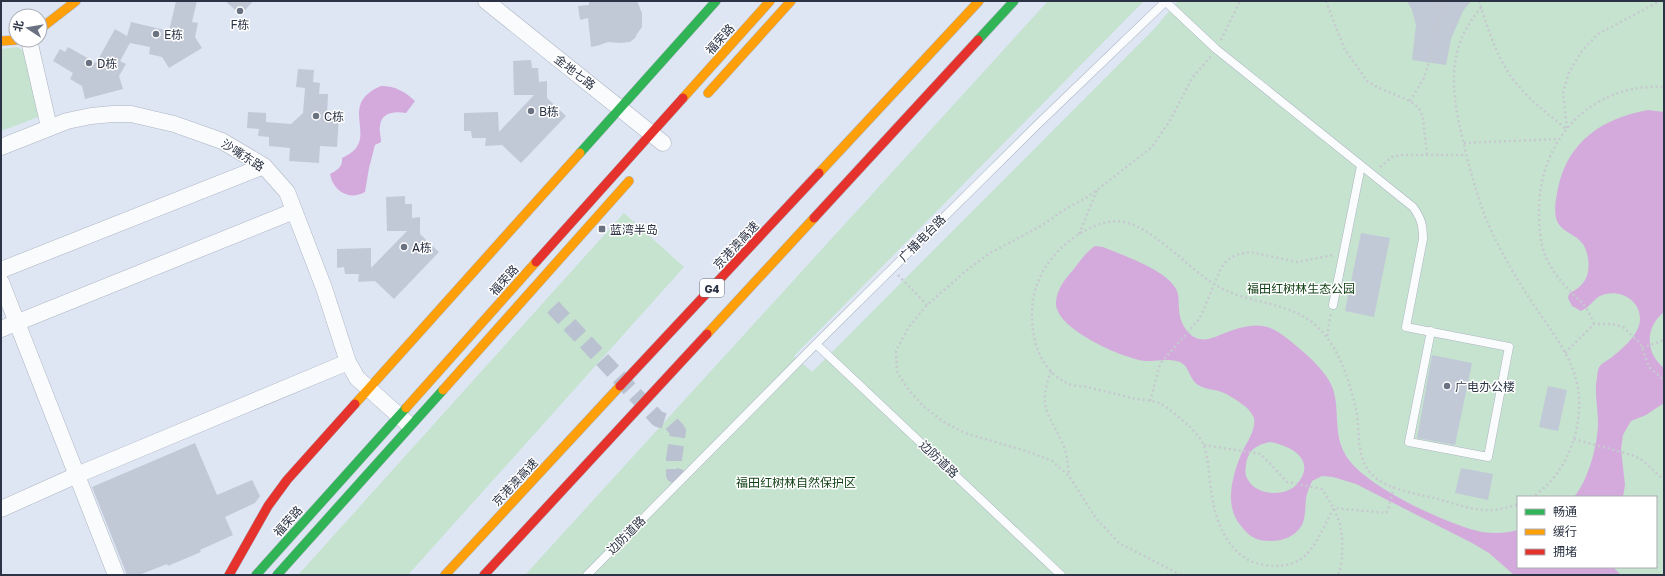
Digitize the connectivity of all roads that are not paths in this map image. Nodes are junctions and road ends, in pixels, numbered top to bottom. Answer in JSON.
{"nodes":[{"id":1,"x":76,"y":1,"type":"edge"},
{"id":2,"x":486,"y":1,"type":"edge"},
{"id":3,"x":716,"y":1,"type":"edge"},
{"id":4,"x":770,"y":1,"type":"edge"},
{"id":5,"x":790,"y":1,"type":"edge"},
{"id":6,"x":979,"y":1,"type":"edge"},
{"id":7,"x":1014,"y":1,"type":"edge"},
{"id":8,"x":1166,"y":1,"type":"edge"},
{"id":9,"x":48,"y":24,"type":"edge"},
{"id":10,"x":31,"y":48,"type":"edge"},
{"id":11,"x":700,"y":102,"type":"dead end"},
{"id":12,"x":620,"y":108,"type":"junction"},
{"id":13,"x":49,"y":128,"type":"junction"},
{"id":14,"x":660,"y":141,"type":"junction"},
{"id":15,"x":1,"y":147,"type":"edge"},
{"id":16,"x":264,"y":166,"type":"junction"},
{"id":17,"x":1361,"y":166,"type":"junction"},
{"id":18,"x":637,"y":172,"type":"dead end"},
{"id":19,"x":294,"y":211,"type":"junction"},
{"id":20,"x":1,"y":270,"type":"edge"},
{"id":21,"x":1,"y":282,"type":"edge"},
{"id":22,"x":1333,"y":305,"type":"road end"},
{"id":23,"x":17,"y":323,"type":"junction"},
{"id":24,"x":1,"y":329,"type":"edge"},
{"id":25,"x":1431,"y":332,"type":"junction"},
{"id":26,"x":816,"y":344,"type":"junction"},
{"id":27,"x":348,"y":362,"type":"junction"},
{"id":28,"x":369,"y":389,"type":"junction"},
{"id":29,"x":404,"y":421,"type":"junction"},
{"id":30,"x":77,"y":475,"type":"junction"},
{"id":31,"x":682,"y":479,"type":"joint"},
{"id":32,"x":1,"y":509,"type":"edge"},
{"id":33,"x":116,"y":575,"type":"edge"},
{"id":34,"x":229,"y":575,"type":"edge"},
{"id":35,"x":256,"y":575,"type":"edge"},
{"id":36,"x":277,"y":575,"type":"edge"},
{"id":37,"x":445,"y":575,"type":"edge"},
{"id":38,"x":484,"y":575,"type":"edge"},
{"id":39,"x":587,"y":575,"type":"edge"},
{"id":40,"x":1061,"y":575,"type":"edge"}],
"edges":[{"from":1,"to":9,"type":"main road"},
{"from":2,"to":12,"type":"street","name":"金地七路"},
{"from":3,"to":12,"type":"main road"},
{"from":4,"to":14,"type":"main road","name":"福荣路"},
{"from":5,"to":11,"type":"main road"},
{"from":6,"to":37,"type":"main road","name":"京港澳高速","number":"G4"},
{"from":7,"to":38,"type":"main road","number":"G4"},
{"from":8,"to":17,"type":"lane"},
{"from":8,"to":26,"type":"lane","name":"广播电台路"},
{"from":10,"to":13,"type":"street"},
{"from":12,"to":14,"type":"street","name":"金地七路"},
{"from":12,"to":28,"type":"main road"},
{"from":13,"to":15,"type":"street","name":"沙嘴东路"},
{"from":13,"to":16,"type":"street","name":"沙嘴东路"},
{"from":14,"to":29,"type":"main road","name":"福荣路"},
{"from":16,"to":19,"type":"street","name":"沙嘴东路"},
{"from":16,"to":20,"type":"street"},
{"from":17,"to":22,"type":"lane"},
{"from":17,"to":25,"type":"lane"},
{"from":18,"to":29,"type":"main road","name":"福荣路"},
{"from":19,"to":23,"type":"street"},
{"from":19,"to":27,"type":"street","name":"沙嘴东路"},
{"from":21,"to":23,"type":"street"},
{"from":23,"to":24,"type":"street"},
{"from":23,"to":30,"type":"street"},
{"from":25,"to":25,"type":"lane"},
{"from":26,"to":31,"type":"lane","name":"广播电台路"},
{"from":26,"to":40,"type":"lane","name":"边防道路"},
{"from":27,"to":28,"type":"street","name":"沙嘴东路"},
{"from":27,"to":30,"type":"street"},
{"from":28,"to":29,"type":"street","name":"沙嘴东路"},
{"from":28,"to":34,"type":"main road"},
{"from":29,"to":35,"type":"main road","name":"福荣路"},
{"from":29,"to":36,"type":"main road","name":"福荣路"},
{"from":30,"to":32,"type":"street"},
{"from":30,"to":33,"type":"street"},
{"from":31,"to":39,"type":"lane","name":"边防道路"}]}
